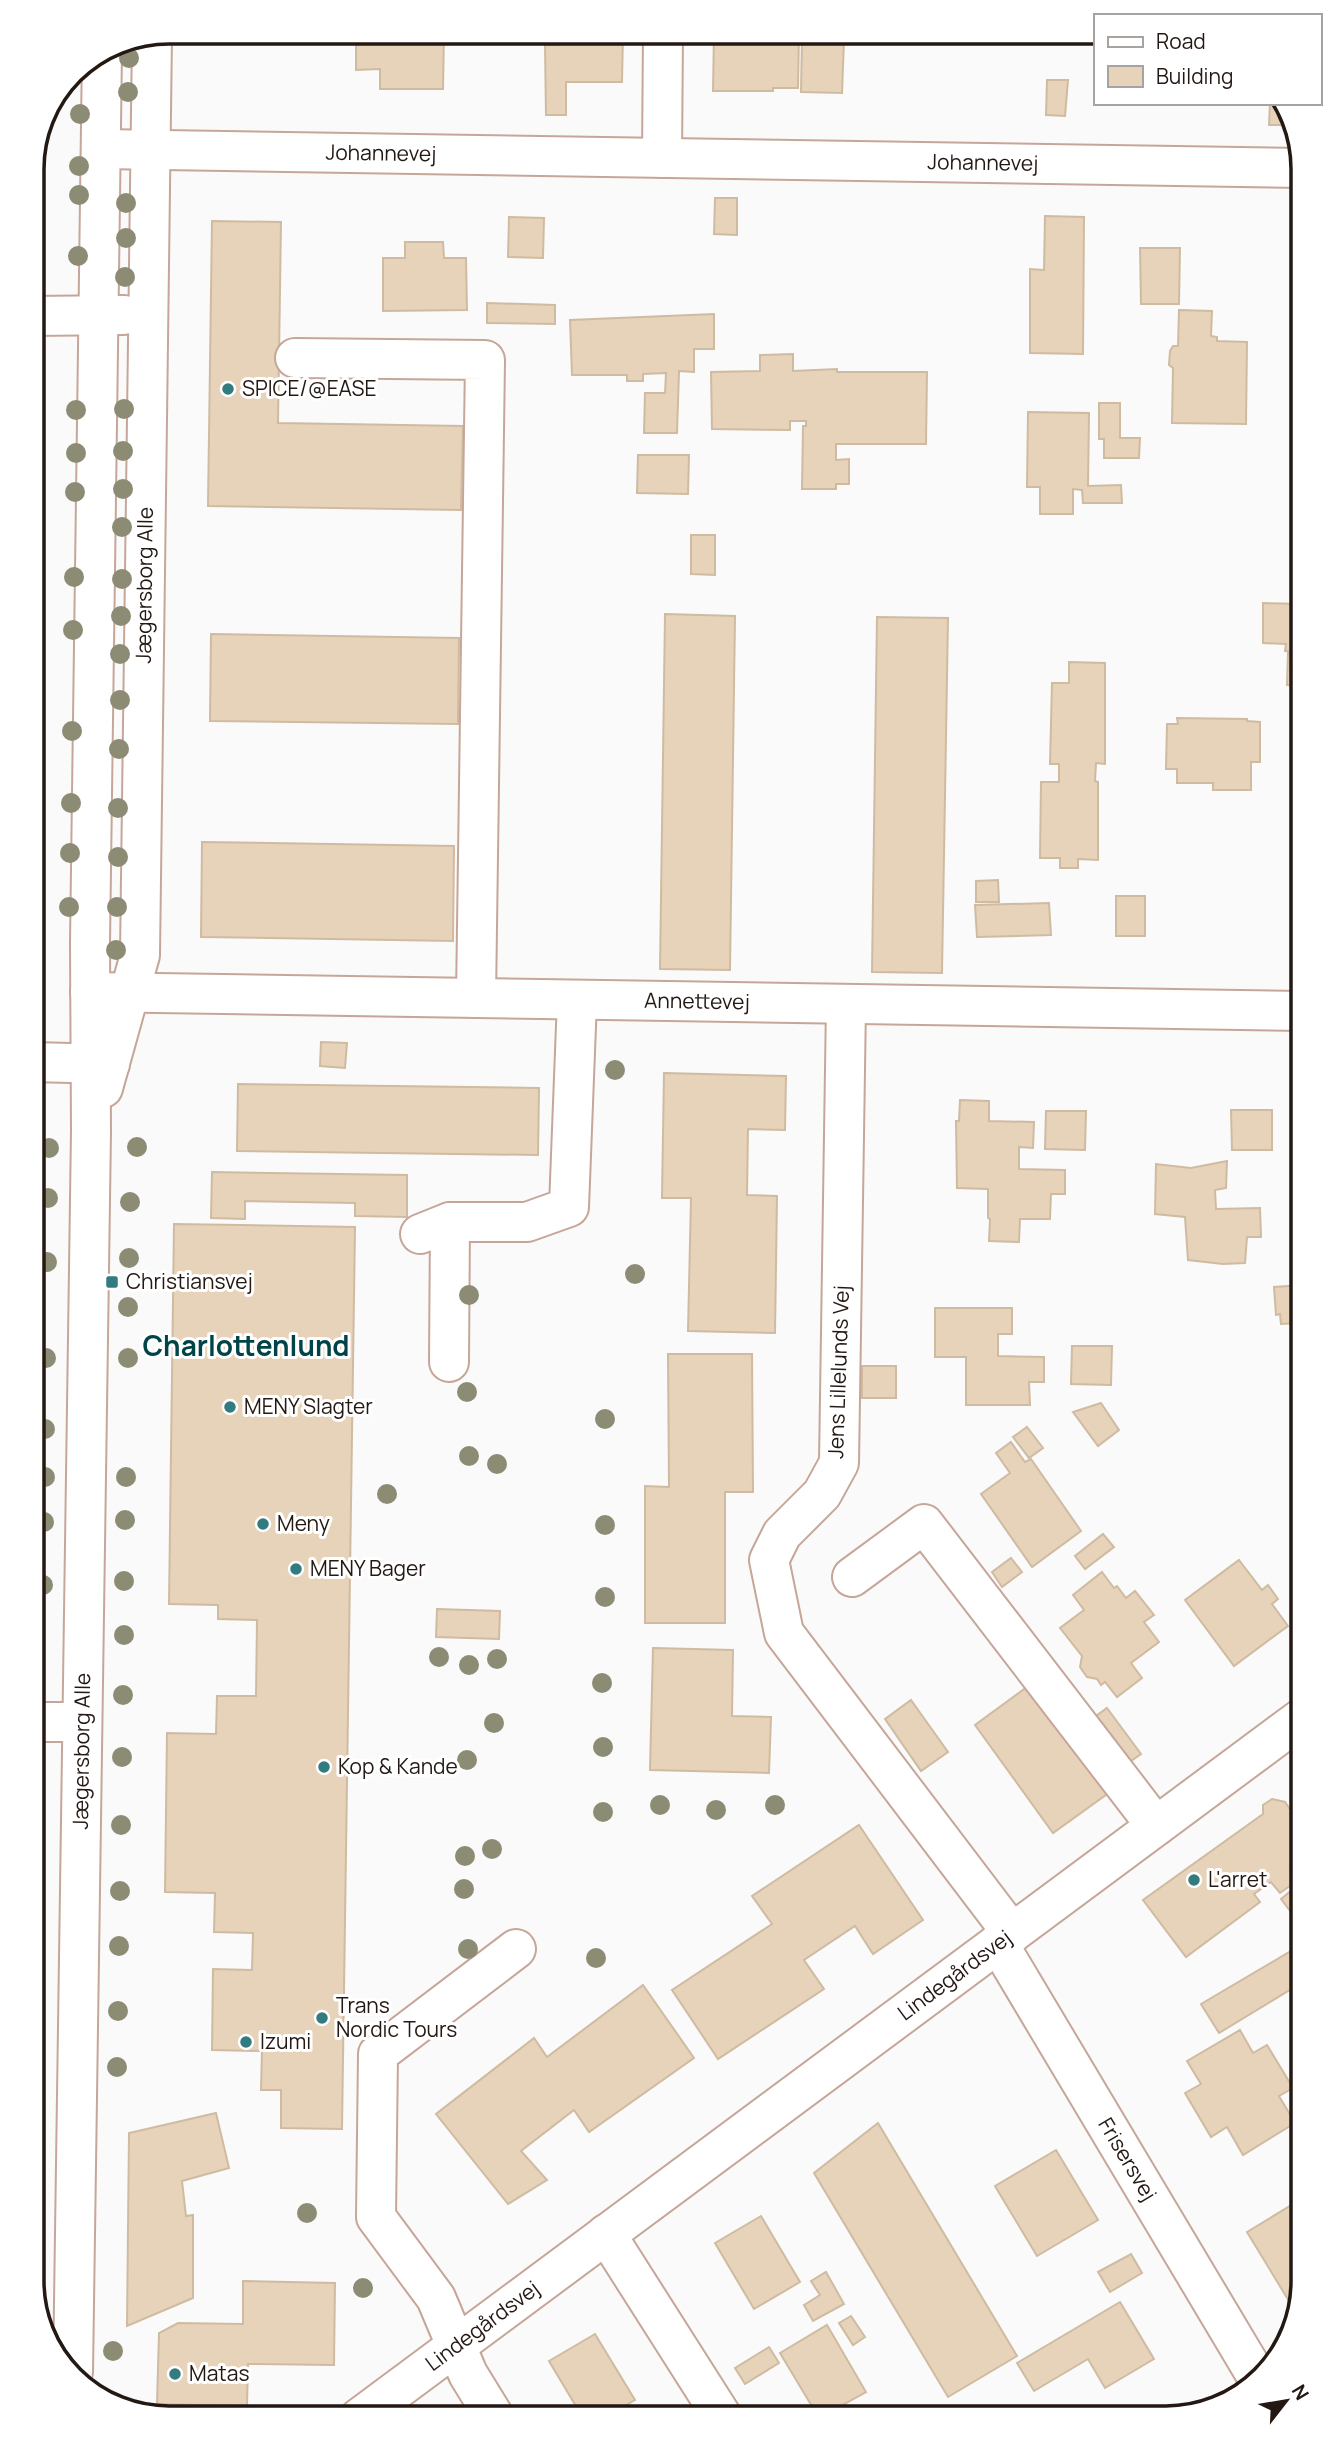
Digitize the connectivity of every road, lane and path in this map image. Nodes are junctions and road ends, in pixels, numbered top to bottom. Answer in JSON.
{"nodes":[{"id":1,"x":663,"y":44,"type":"edge"},
{"id":2,"x":152,"y":45,"type":"edge"},
{"id":3,"x":102,"y":63,"type":"edge"},
{"id":4,"x":101,"y":149,"type":"junction"},
{"id":5,"x":151,"y":150,"type":"junction"},
{"id":6,"x":662,"y":158,"type":"junction"},
{"id":7,"x":1291,"y":168,"type":"edge"},
{"id":8,"x":99,"y":315,"type":"junction"},
{"id":9,"x":44,"y":316,"type":"edge"},
{"id":10,"x":149,"y":316,"type":"junction"},
{"id":11,"x":295,"y":358,"type":"dead end"},
{"id":12,"x":90,"y":992,"type":"junction"},
{"id":13,"x":131,"y":993,"type":"junction"},
{"id":14,"x":476,"y":998,"type":"junction"},
{"id":15,"x":577,"y":1000,"type":"junction"},
{"id":16,"x":846,"y":1004,"type":"junction"},
{"id":17,"x":1291,"y":1012,"type":"edge"},
{"id":18,"x":44,"y":1062,"type":"edge"},
{"id":19,"x":100,"y":1063,"type":"junction"},
{"id":20,"x":449,"y":1362,"type":"dead end"},
{"id":21,"x":852,"y":1577,"type":"dead end"},
{"id":22,"x":44,"y":1722,"type":"edge"},
{"id":23,"x":82,"y":1722,"type":"junction"},
{"id":24,"x":1291,"y":1727,"type":"edge"},
{"id":25,"x":1156,"y":1826,"type":"junction"},
{"id":26,"x":1005,"y":1938,"type":"junction"},
{"id":27,"x":516,"y":1949,"type":"dead end"},
{"id":28,"x":606,"y":2234,"type":"junction"},
{"id":29,"x":456,"y":2347,"type":"junction"},
{"id":30,"x":73,"y":2361,"type":"edge"},
{"id":31,"x":1251,"y":2367,"type":"edge"},
{"id":32,"x":375,"y":2406,"type":"edge"},
{"id":33,"x":488,"y":2406,"type":"edge"},
{"id":34,"x":715,"y":2406,"type":"edge"}],
"edges":[{"from":1,"to":6,"type":"street"},
{"from":2,"to":5,"type":"street","name":"Jægersborg Alle"},
{"from":3,"to":4,"type":"street","name":"Jægersborg Alle"},
{"from":4,"to":5,"type":"street","name":"Johannevej"},
{"from":4,"to":8,"type":"street","name":"Jægersborg Alle"},
{"from":5,"to":6,"type":"street","name":"Johannevej"},
{"from":5,"to":10,"type":"street","name":"Jægersborg Alle"},
{"from":6,"to":7,"type":"street","name":"Johannevej"},
{"from":8,"to":9,"type":"street"},
{"from":8,"to":10,"type":"street"},
{"from":8,"to":12,"type":"street","name":"Jægersborg Alle"},
{"from":10,"to":13,"type":"street","name":"Jægersborg Alle"},
{"from":11,"to":14,"type":"street"},
{"from":12,"to":13,"type":"street","name":"Annettevej"},
{"from":12,"to":19,"type":"street","name":"Jægersborg Alle"},
{"from":13,"to":14,"type":"street","name":"Annettevej"},
{"from":13,"to":19,"type":"street","name":"Jægersborg Alle"},
{"from":14,"to":15,"type":"street","name":"Annettevej"},
{"from":15,"to":16,"type":"street","name":"Annettevej"},
{"from":15,"to":20,"type":"street"},
{"from":16,"to":17,"type":"street","name":"Annettevej"},
{"from":16,"to":26,"type":"street","name":"Jens Lillelunds Vej"},
{"from":18,"to":19,"type":"street"},
{"from":19,"to":23,"type":"street","name":"Jægersborg Alle"},
{"from":21,"to":25,"type":"street"},
{"from":22,"to":23,"type":"street"},
{"from":23,"to":30,"type":"street","name":"Jægersborg Alle"},
{"from":24,"to":25,"type":"street","name":"Lindegårdsvej"},
{"from":25,"to":26,"type":"street","name":"Lindegårdsvej"},
{"from":26,"to":28,"type":"street","name":"Lindegårdsvej"},
{"from":26,"to":31,"type":"street","name":"Frisersvej"},
{"from":27,"to":29,"type":"street"},
{"from":28,"to":29,"type":"street","name":"Lindegårdsvej"},
{"from":28,"to":34,"type":"street"},
{"from":29,"to":32,"type":"street","name":"Lindegårdsvej"},
{"from":29,"to":33,"type":"street"}]}
